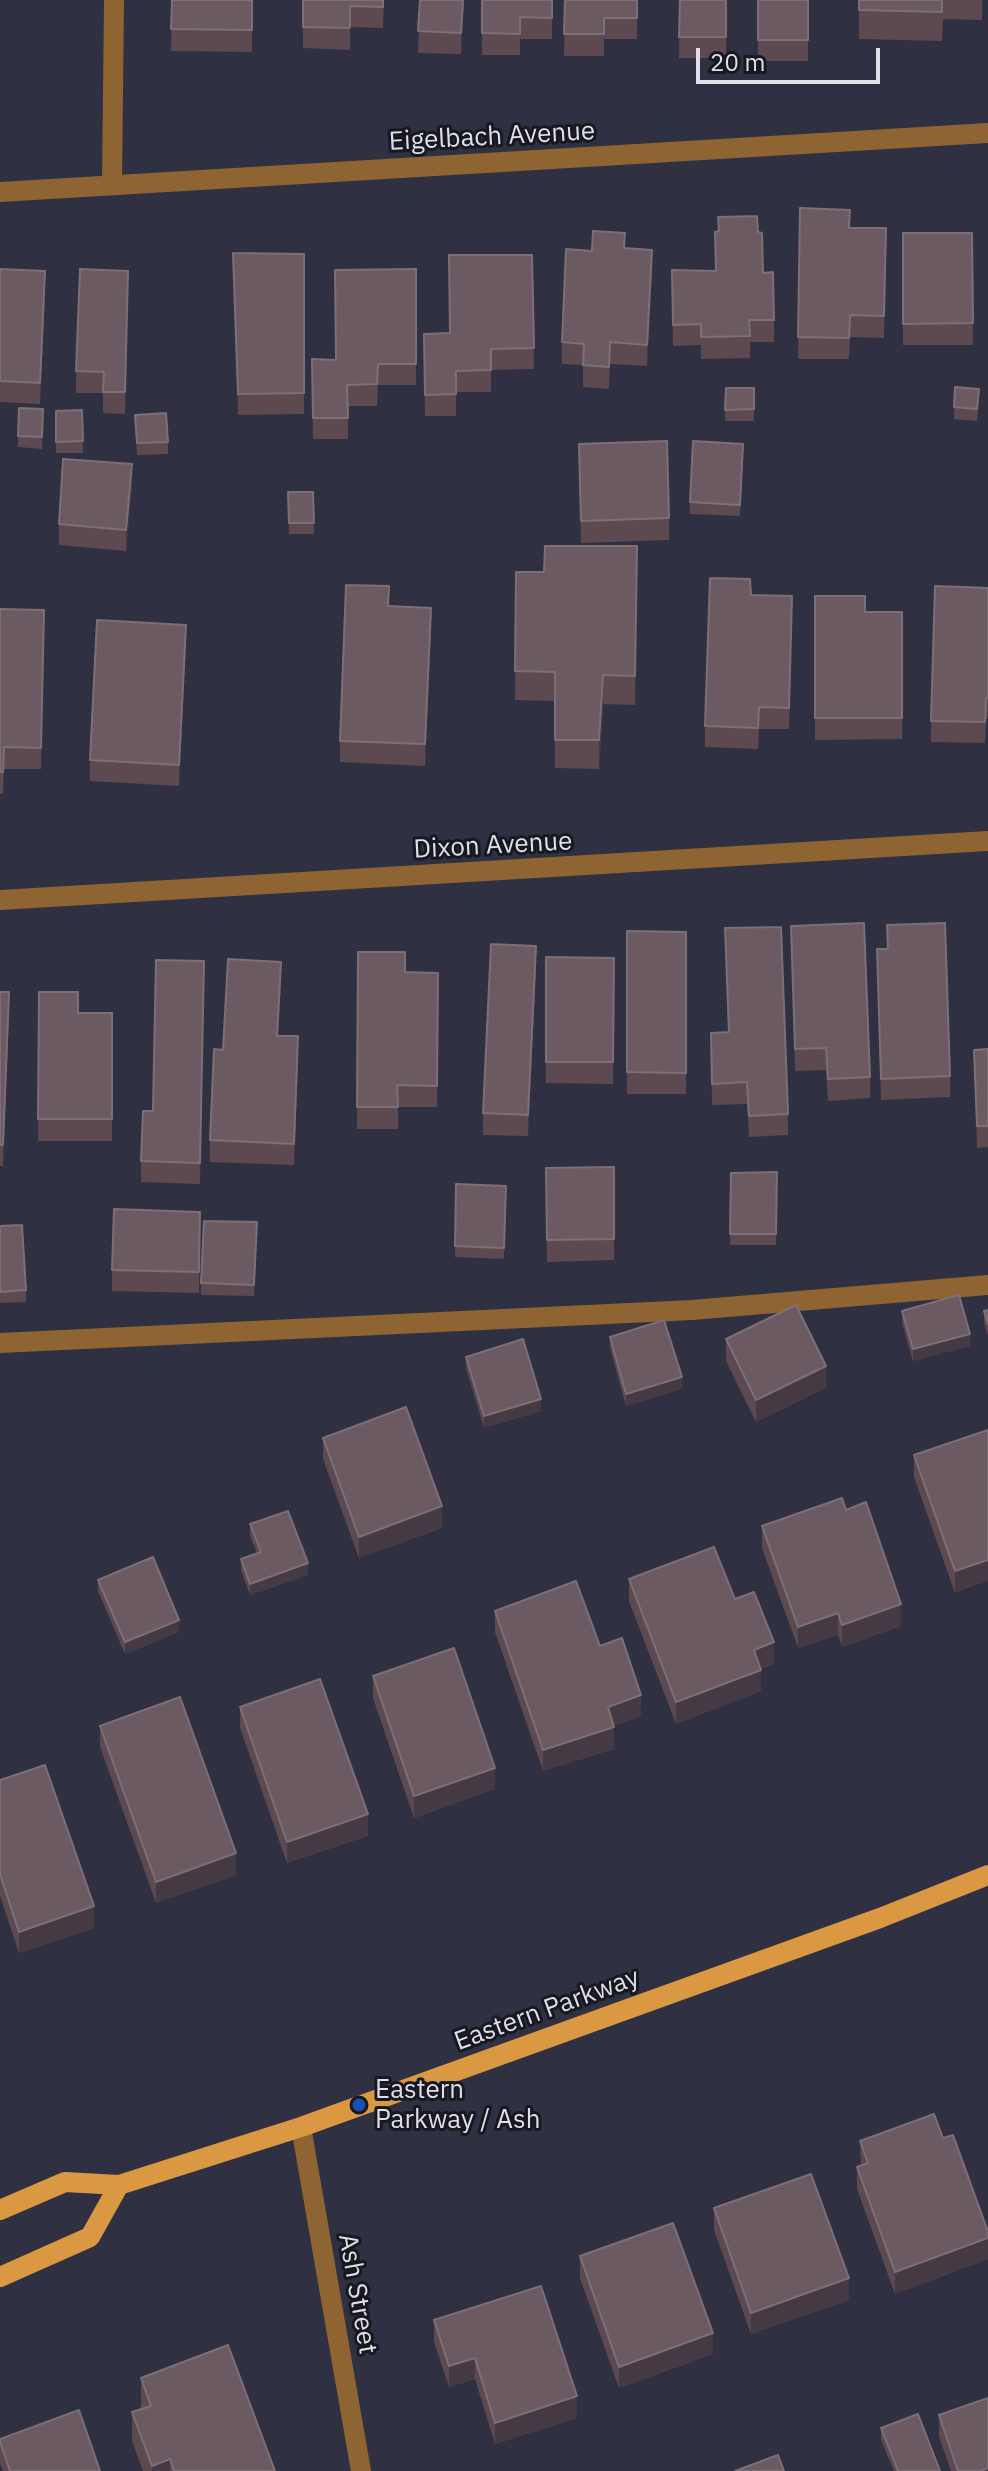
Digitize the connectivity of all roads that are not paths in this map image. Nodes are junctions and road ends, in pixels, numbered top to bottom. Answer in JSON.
{"nodes":[{"id":1,"x":114,"y":0,"type":"edge"},
{"id":2,"x":988,"y":133,"type":"edge"},
{"id":3,"x":112,"y":185,"type":"junction"},
{"id":4,"x":0,"y":192,"type":"edge"},
{"id":5,"x":988,"y":841,"type":"edge"},
{"id":6,"x":0,"y":900,"type":"edge"},
{"id":7,"x":988,"y":1285,"type":"edge"},
{"id":8,"x":0,"y":1343,"type":"edge"},
{"id":9,"x":988,"y":1875,"type":"edge"},
{"id":10,"x":301,"y":2127,"type":"junction"},
{"id":11,"x":119,"y":2185,"type":"junction"},
{"id":12,"x":0,"y":2210,"type":"edge"},
{"id":13,"x":0,"y":2277,"type":"edge"},
{"id":14,"x":361,"y":2471,"type":"edge"}],
"edges":[{"from":1,"to":3,"type":"street"},
{"from":2,"to":3,"type":"street","name":"Eigelbach Avenue"},
{"from":3,"to":4,"type":"street","name":"Eigelbach Avenue"},
{"from":5,"to":6,"type":"street","name":"Dixon Avenue"},
{"from":7,"to":8,"type":"street"},
{"from":9,"to":10,"type":"main road","name":"Eastern Parkway"},
{"from":10,"to":11,"type":"main road","name":"Eastern Parkway"},
{"from":10,"to":14,"type":"street","name":"Ash Street"},
{"from":11,"to":12,"type":"main road","name":"Eastern Parkway"},
{"from":11,"to":13,"type":"main road"}]}
